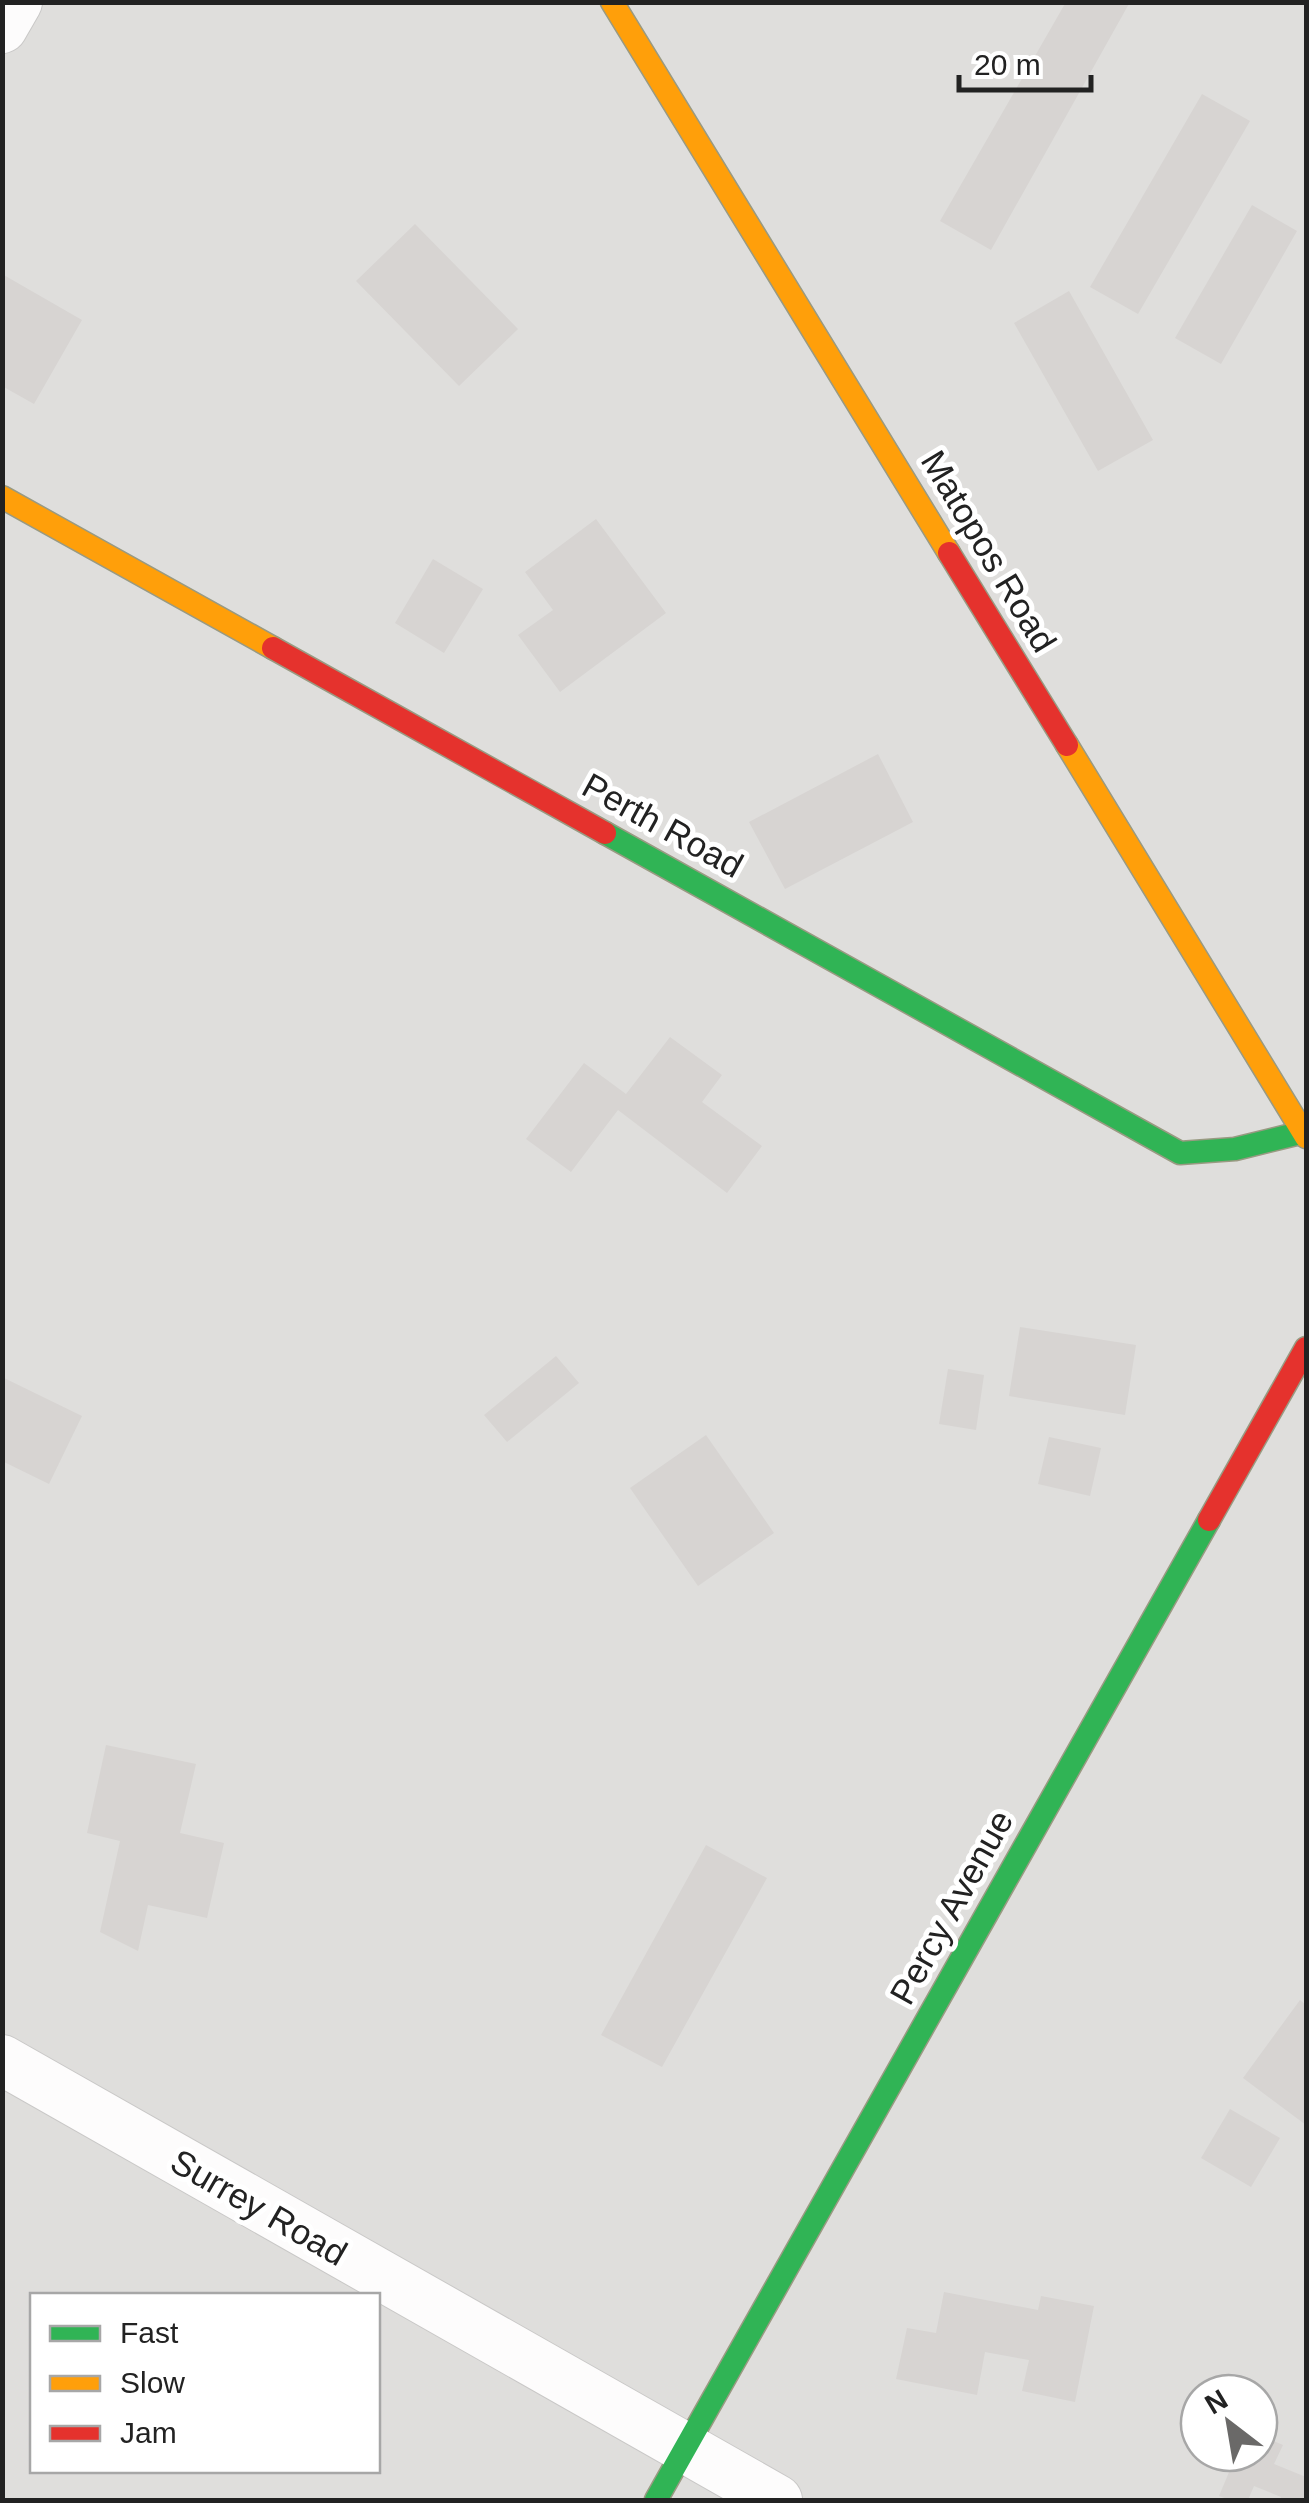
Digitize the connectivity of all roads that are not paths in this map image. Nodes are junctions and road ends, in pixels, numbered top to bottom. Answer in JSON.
{"nodes":[{"id":1,"x":17,"y":2,"type":"edge"},
{"id":2,"x":612,"y":2,"type":"edge"},
{"id":3,"x":2,"y":28,"type":"edge"},
{"id":4,"x":2,"y":496,"type":"edge"},
{"id":5,"x":1305,"y":1134,"type":"edge"},
{"id":6,"x":1306,"y":1348,"type":"edge"},
{"id":7,"x":2,"y":2060,"type":"edge"},
{"id":8,"x":684,"y":2450,"type":"junction"},
{"id":9,"x":656,"y":2500,"type":"edge"},
{"id":10,"x":777,"y":2500,"type":"edge"}],
"edges":[{"from":1,"to":3,"type":"street"},
{"from":2,"to":5,"type":"street","name":"Matopos Road"},
{"from":4,"to":5,"type":"street","name":"Perth Road"},
{"from":6,"to":8,"type":"street","name":"Percy Avenue"},
{"from":7,"to":8,"type":"street","name":"Surrey Road"},
{"from":8,"to":9,"type":"street","name":"Percy Avenue"},
{"from":8,"to":10,"type":"street","name":"Surrey Road"}]}
